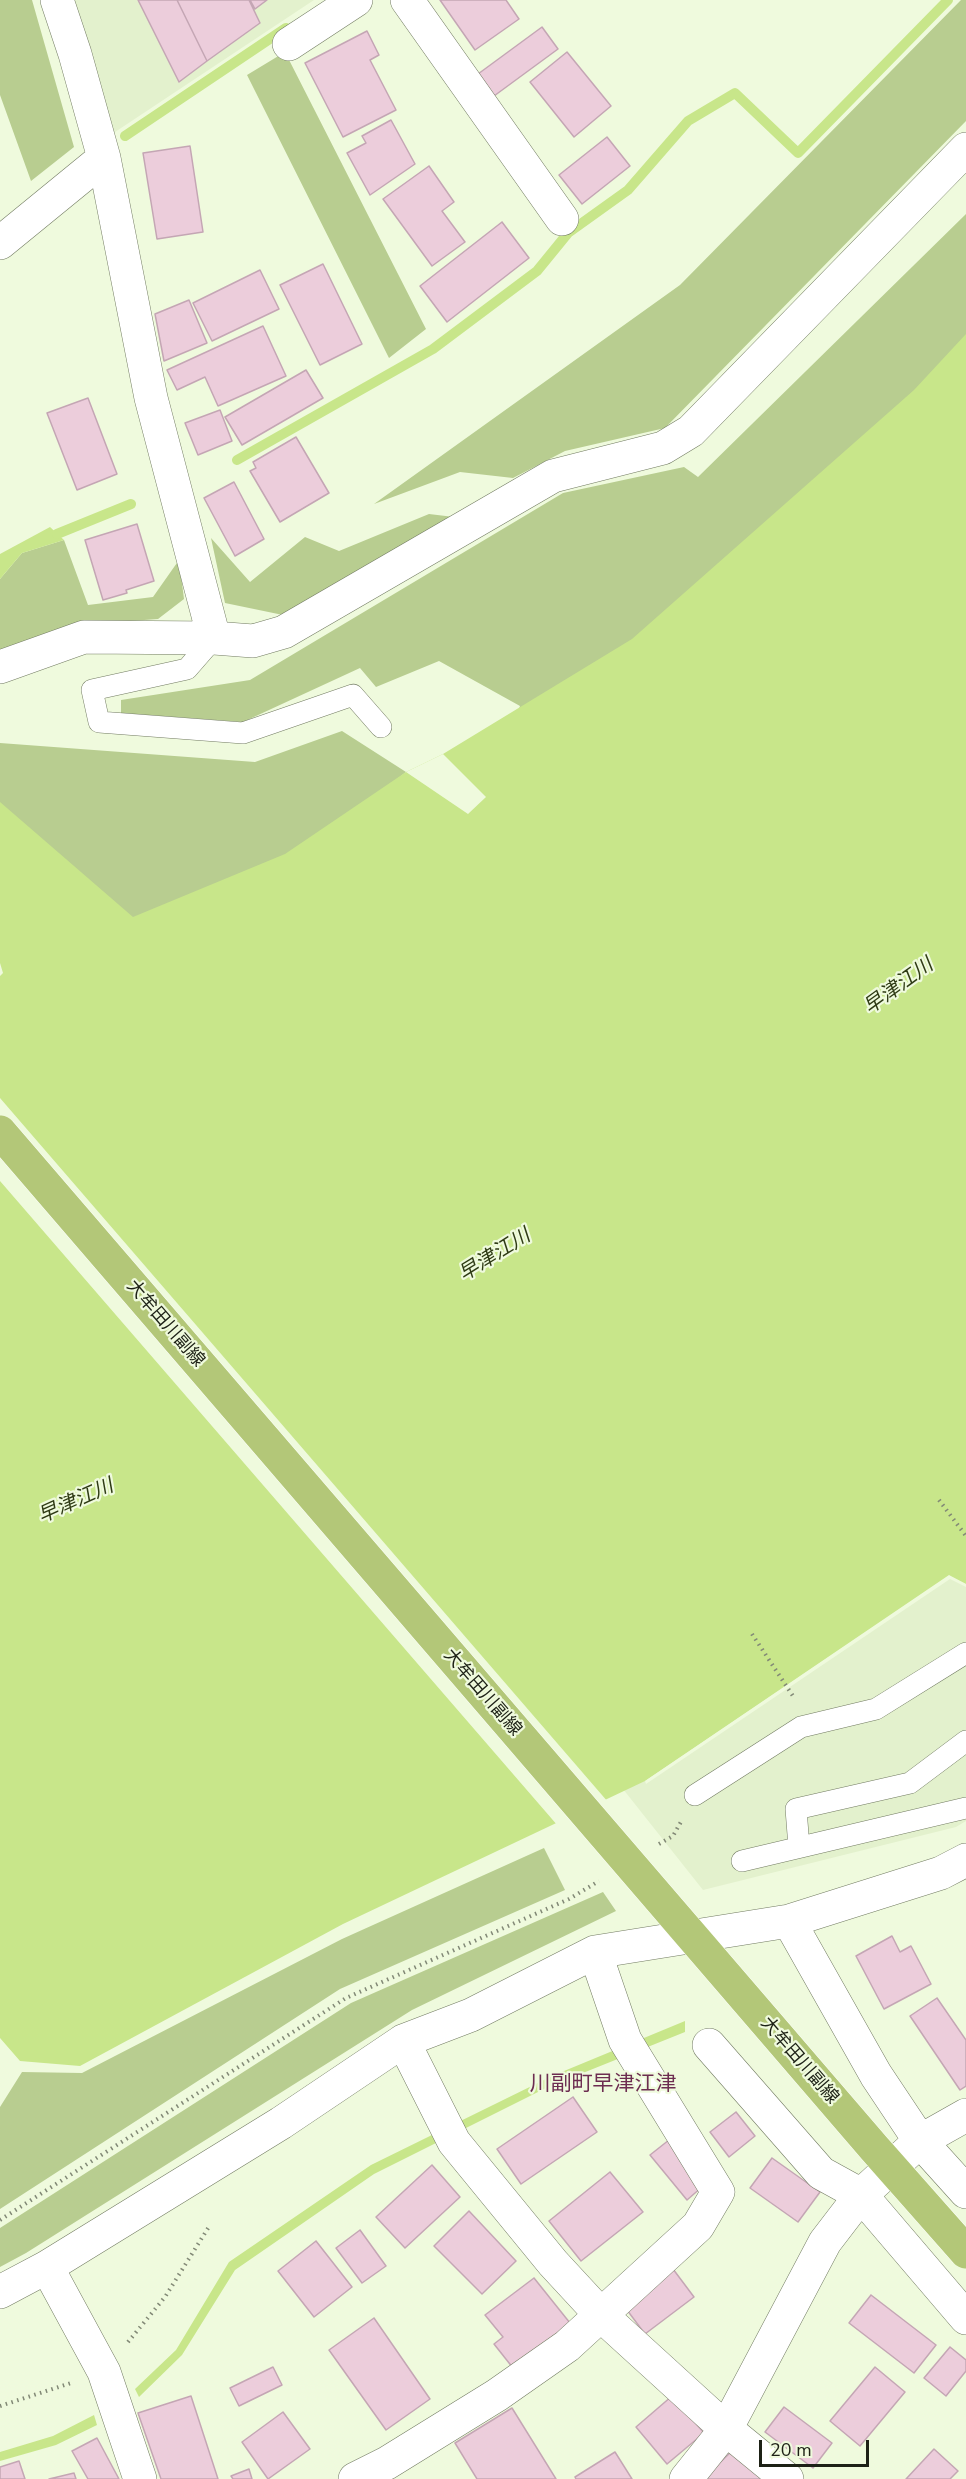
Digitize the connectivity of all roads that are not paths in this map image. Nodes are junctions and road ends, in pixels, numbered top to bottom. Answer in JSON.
{"nodes":[{"id":1,"x":57,"y":0,"type":"edge"},
{"id":2,"x":356,"y":0,"type":"edge"},
{"id":3,"x":407,"y":0,"type":"edge"},
{"id":4,"x":289,"y":44,"type":"dead end"},
{"id":5,"x":966,"y":149,"type":"edge"},
{"id":6,"x":104,"y":158,"type":"junction"},
{"id":7,"x":562,"y":219,"type":"dead end"},
{"id":8,"x":0,"y":243,"type":"edge"},
{"id":9,"x":214,"y":638,"type":"junction"},
{"id":10,"x":0,"y":667,"type":"edge"},
{"id":11,"x":381,"y":727,"type":"dead end"},
{"id":12,"x":0,"y":1132,"type":"edge"},
{"id":13,"x":966,"y":1653,"type":"edge"},
{"id":14,"x":966,"y":1741,"type":"edge"},
{"id":15,"x":695,"y":1796,"type":"road end"},
{"id":16,"x":966,"y":1808,"type":"edge"},
{"id":17,"x":799,"y":1847,"type":"junction"},
{"id":18,"x":966,"y":1860,"type":"edge"},
{"id":19,"x":742,"y":1861,"type":"dead end"},
{"id":20,"x":789,"y":1921,"type":"junction"},
{"id":21,"x":595,"y":1952,"type":"junction"},
{"id":22,"x":403,"y":2041,"type":"junction"},
{"id":23,"x":709,"y":2044,"type":"dead end"},
{"id":24,"x":966,"y":2115,"type":"edge"},
{"id":25,"x":920,"y":2141,"type":"junction"},
{"id":26,"x":966,"y":2192,"type":"edge"},
{"id":27,"x":861,"y":2195,"type":"junction"},
{"id":28,"x":966,"y":2252,"type":"edge"},
{"id":29,"x":47,"y":2268,"type":"junction"},
{"id":30,"x":0,"y":2292,"type":"edge"},
{"id":31,"x":602,"y":2316,"type":"junction"},
{"id":32,"x":966,"y":2318,"type":"edge"},
{"id":33,"x":726,"y":2429,"type":"junction"},
{"id":34,"x":140,"y":2479,"type":"edge"},
{"id":35,"x":355,"y":2479,"type":"edge"},
{"id":36,"x":686,"y":2479,"type":"edge"},
{"id":37,"x":787,"y":2479,"type":"edge"}],
"edges":[{"from":1,"to":6,"type":"street"},
{"from":2,"to":4,"type":"street"},
{"from":3,"to":7,"type":"street"},
{"from":5,"to":9,"type":"street"},
{"from":6,"to":8,"type":"street"},
{"from":6,"to":9,"type":"street"},
{"from":9,"to":10,"type":"street"},
{"from":9,"to":11,"type":"lane"},
{"from":12,"to":28,"type":"main road","name":"大牟田川副線","bridge":true},
{"from":13,"to":15,"type":"lane"},
{"from":14,"to":17,"type":"lane"},
{"from":16,"to":17,"type":"lane"},
{"from":17,"to":19,"type":"lane"},
{"from":18,"to":20,"type":"street"},
{"from":20,"to":21,"type":"street"},
{"from":20,"to":25,"type":"street"},
{"from":21,"to":22,"type":"street"},
{"from":21,"to":31,"type":"street"},
{"from":22,"to":29,"type":"street"},
{"from":22,"to":31,"type":"street"},
{"from":23,"to":27,"type":"street"},
{"from":24,"to":25,"type":"street"},
{"from":25,"to":26,"type":"street"},
{"from":25,"to":27,"type":"street"},
{"from":27,"to":32,"type":"street"},
{"from":27,"to":33,"type":"street"},
{"from":29,"to":30,"type":"street"},
{"from":29,"to":34,"type":"street"},
{"from":31,"to":33,"type":"street"},
{"from":31,"to":35,"type":"street"},
{"from":33,"to":36,"type":"street"},
{"from":33,"to":37,"type":"street"}]}
